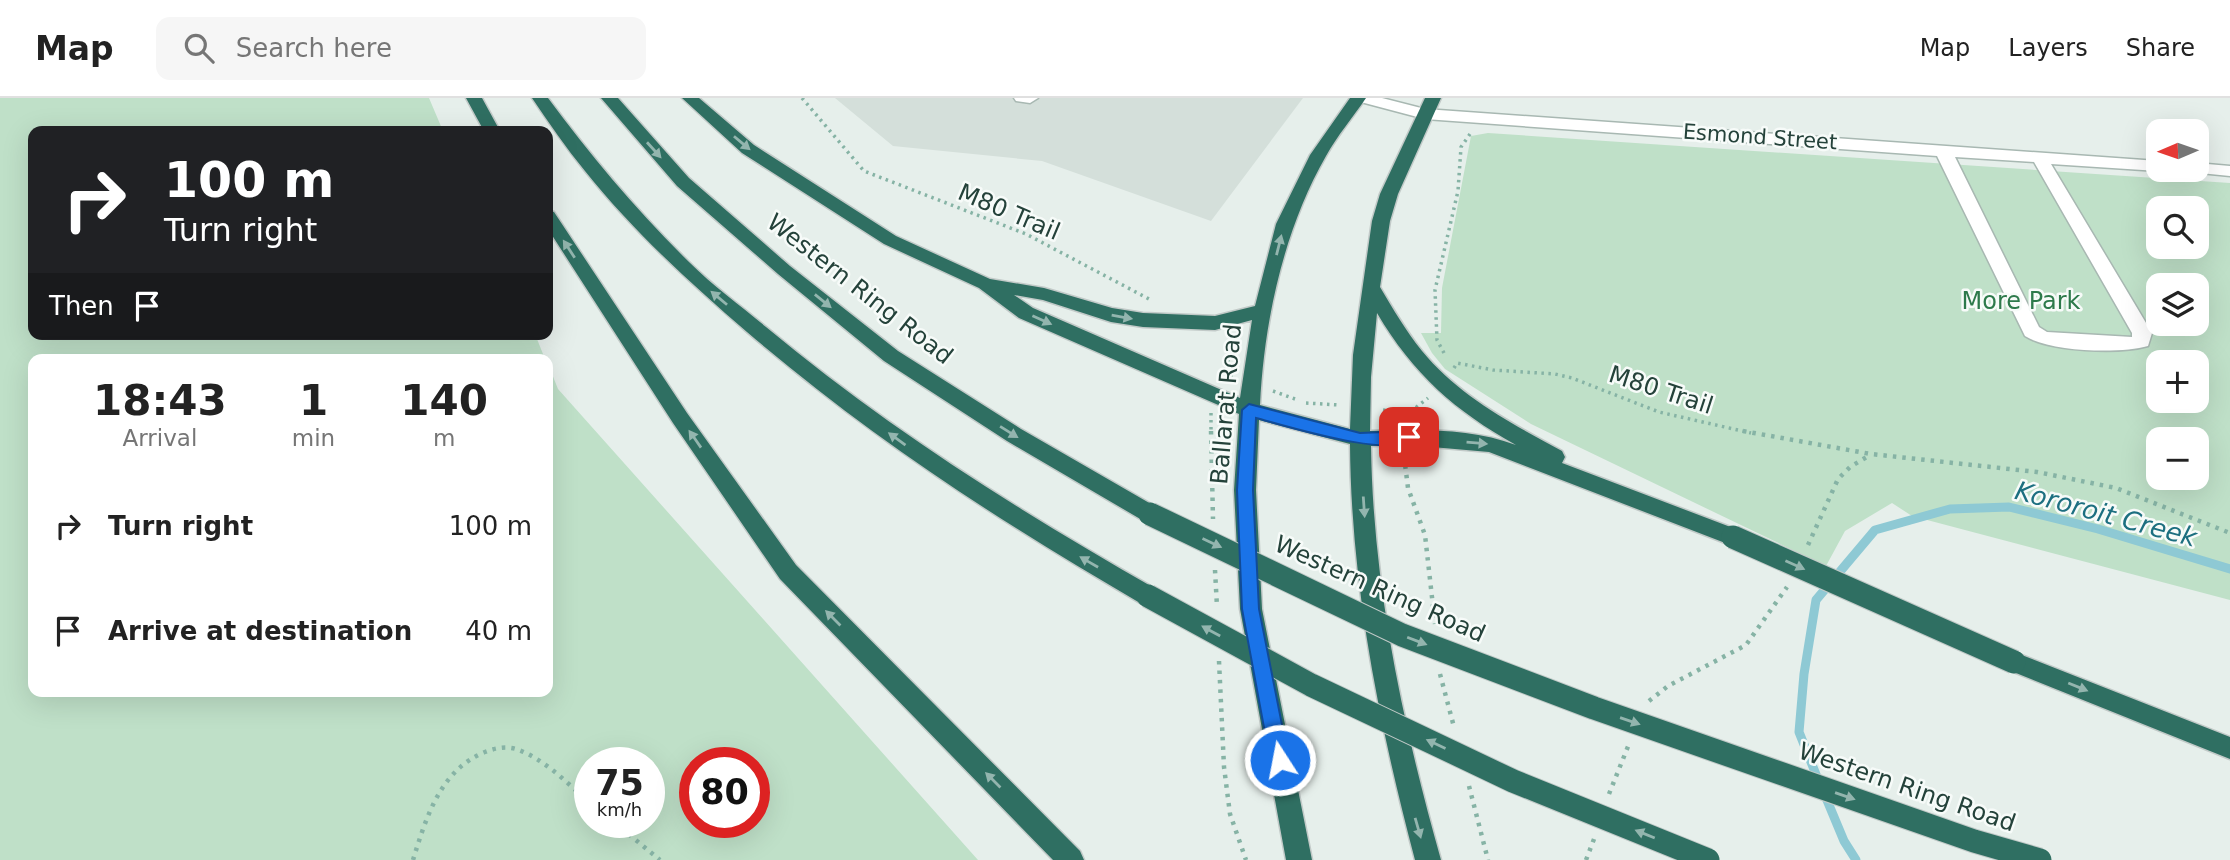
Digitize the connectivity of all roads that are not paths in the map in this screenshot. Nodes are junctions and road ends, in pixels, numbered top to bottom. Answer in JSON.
{"nodes":[{"id":1,"x":474,"y":98,"type":"edge"},
{"id":2,"x":540,"y":98,"type":"edge"},
{"id":3,"x":609,"y":98,"type":"edge"},
{"id":4,"x":690,"y":98,"type":"edge"},
{"id":5,"x":1022,"y":98,"type":"edge"},
{"id":6,"x":1030,"y":98,"type":"edge"},
{"id":7,"x":1358,"y":98,"type":"edge"},
{"id":8,"x":1363,"y":98,"type":"edge"},
{"id":9,"x":1485,"y":98,"type":"edge"},
{"id":10,"x":1429,"y":106,"type":"edge"},
{"id":11,"x":1480,"y":118,"type":"junction"},
{"id":12,"x":489,"y":126,"type":"edge"},
{"id":13,"x":1943,"y":150,"type":"junction"},
{"id":14,"x":2039,"y":158,"type":"junction"},
{"id":15,"x":2146,"y":165,"type":"edge"},
{"id":16,"x":2209,"y":169,"type":"edge"},
{"id":17,"x":2230,"y":171,"type":"edge"},
{"id":18,"x":553,"y":224,"type":"edge"},
{"id":19,"x":985,"y":284,"type":"junction"},
{"id":20,"x":1372,"y":289,"type":"junction"},
{"id":21,"x":1263,"y":311,"type":"junction"},
{"id":22,"x":1249,"y":410,"type":"junction"},
{"id":23,"x":1360,"y":439,"type":"junction"},
{"id":24,"x":1637,"y":500,"type":"junction"},
{"id":25,"x":2230,"y":748,"type":"edge"},
{"id":26,"x":1041,"y":829,"type":"junction"},
{"id":27,"x":1071,"y":860,"type":"edge"},
{"id":28,"x":1085,"y":860,"type":"edge"},
{"id":29,"x":1299,"y":860,"type":"edge"},
{"id":30,"x":1428,"y":860,"type":"edge"},
{"id":31,"x":1708,"y":860,"type":"edge"},
{"id":32,"x":2040,"y":860,"type":"edge"}],
"edges":[{"from":1,"to":12,"type":"highway"},
{"from":31,"to":2,"type":"highway","one_way":true,"bridge":true},
{"from":3,"to":32,"type":"highway","name":"Western Ring Road","one_way":true,"bridge":true},
{"from":4,"to":19,"type":"highway","one_way":true},
{"from":5,"to":6,"type":"street"},
{"from":21,"to":7,"type":"highway","name":"Ballarat Road","one_way":true},
{"from":8,"to":10,"type":"street","name":"Esmond Street"},
{"from":9,"to":11,"type":"street"},
{"from":10,"to":11,"type":"street","name":"Esmond Street"},
{"from":10,"to":20,"type":"highway"},
{"from":11,"to":13,"type":"street","name":"Esmond Street"},
{"from":13,"to":14,"type":"street","name":"Esmond Street"},
{"from":13,"to":14,"type":"street"},
{"from":14,"to":15,"type":"street","name":"Esmond Street"},
{"from":16,"to":17,"type":"street"},
{"from":26,"to":18,"type":"highway","one_way":true},
{"from":19,"to":21,"type":"highway","one_way":true},
{"from":19,"to":22,"type":"highway","one_way":true},
{"from":20,"to":23,"type":"highway"},
{"from":20,"to":24,"type":"highway"},
{"from":21,"to":22,"type":"highway","name":"Ballarat Road"},
{"from":22,"to":23,"type":"highway"},
{"from":22,"to":29,"type":"highway","name":"Ballarat Road"},
{"from":23,"to":24,"type":"highway","one_way":true},
{"from":23,"to":30,"type":"highway","one_way":true},
{"from":24,"to":25,"type":"highway","one_way":true,"bridge":true},
{"from":26,"to":27,"type":"highway"},
{"from":26,"to":28,"type":"highway"}]}
